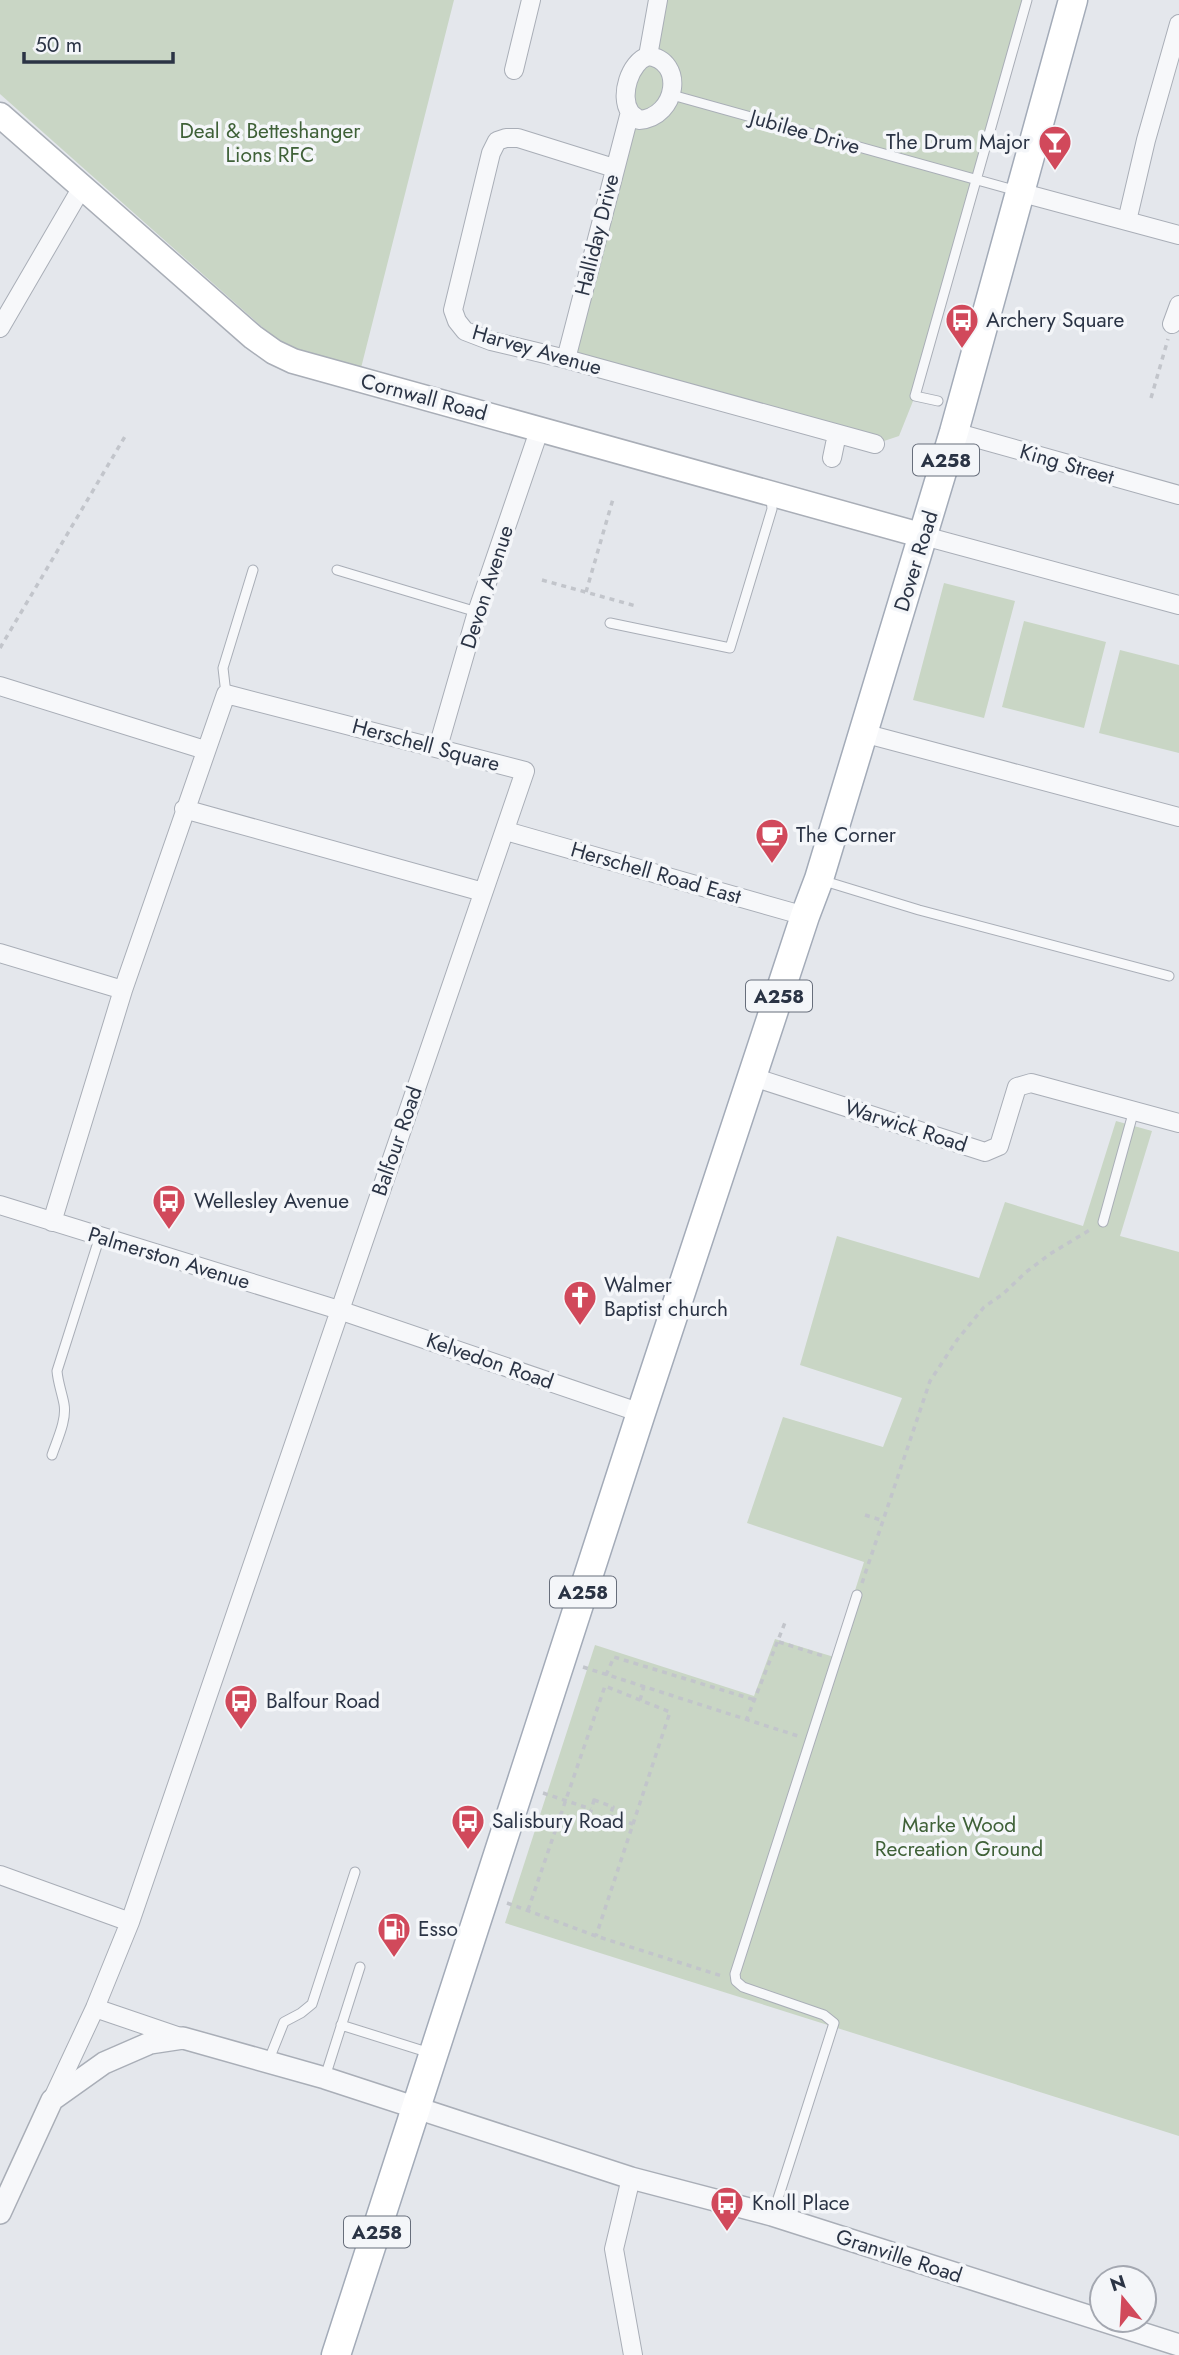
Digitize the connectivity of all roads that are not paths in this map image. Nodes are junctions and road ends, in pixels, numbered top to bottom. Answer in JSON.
{"nodes":[{"id":1,"x":531,"y":0,"type":"edge"},
{"id":2,"x":1027,"y":0,"type":"edge"},
{"id":3,"x":1073,"y":0,"type":"edge"},
{"id":4,"x":654,"y":1,"type":"edge"},
{"id":5,"x":1179,"y":24,"type":"edge"},
{"id":6,"x":648,"y":56,"type":"junction"},
{"id":7,"x":514,"y":70,"type":"dead end"},
{"id":8,"x":671,"y":95,"type":"junction"},
{"id":9,"x":630,"y":112,"type":"junction"},
{"id":10,"x":0,"y":115,"type":"edge"},
{"id":11,"x":614,"y":168,"type":"junction"},
{"id":12,"x":977,"y":181,"type":"junction"},
{"id":13,"x":82,"y":187,"type":"junction"},
{"id":14,"x":1019,"y":192,"type":"junction"},
{"id":15,"x":1127,"y":221,"type":"junction"},
{"id":16,"x":1179,"y":235,"type":"edge"},
{"id":17,"x":1179,"y":304,"type":"edge"},
{"id":18,"x":1172,"y":324,"type":"road end"},
{"id":19,"x":0,"y":328,"type":"edge"},
{"id":20,"x":566,"y":359,"type":"junction"},
{"id":21,"x":938,"y":401,"type":"dead end"},
{"id":22,"x":540,"y":428,"type":"junction"},
{"id":23,"x":954,"y":432,"type":"junction"},
{"id":24,"x":837,"y":434,"type":"junction"},
{"id":25,"x":876,"y":444,"type":"dead end"},
{"id":26,"x":832,"y":458,"type":"dead end"},
{"id":27,"x":770,"y":492,"type":"junction"},
{"id":28,"x":1179,"y":495,"type":"edge"},
{"id":29,"x":924,"y":536,"type":"junction"},
{"id":30,"x":253,"y":570,"type":"dead end"},
{"id":31,"x":337,"y":570,"type":"dead end"},
{"id":32,"x":1179,"y":605,"type":"edge"},
{"id":33,"x":477,"y":612,"type":"junction"},
{"id":34,"x":610,"y":623,"type":"dead end"},
{"id":35,"x":0,"y":686,"type":"edge"},
{"id":36,"x":226,"y":694,"type":"junction"},
{"id":37,"x":863,"y":733,"type":"junction"},
{"id":38,"x":438,"y":747,"type":"junction"},
{"id":39,"x":205,"y":750,"type":"junction"},
{"id":40,"x":184,"y":810,"type":"junction"},
{"id":41,"x":1179,"y":817,"type":"edge"},
{"id":42,"x":506,"y":831,"type":"junction"},
{"id":43,"x":819,"y":879,"type":"junction"},
{"id":44,"x":483,"y":892,"type":"junction"},
{"id":45,"x":805,"y":916,"type":"junction"},
{"id":46,"x":0,"y":953,"type":"edge"},
{"id":47,"x":1169,"y":976,"type":"dead end"},
{"id":48,"x":123,"y":990,"type":"junction"},
{"id":49,"x":753,"y":1077,"type":"junction"},
{"id":50,"x":1134,"y":1110,"type":"junction"},
{"id":51,"x":1179,"y":1123,"type":"edge"},
{"id":52,"x":0,"y":1205,"type":"edge"},
{"id":53,"x":52,"y":1222,"type":"junction"},
{"id":54,"x":1103,"y":1222,"type":"road end"},
{"id":55,"x":100,"y":1236,"type":"junction"},
{"id":56,"x":339,"y":1310,"type":"junction"},
{"id":57,"x":641,"y":1413,"type":"junction"},
{"id":58,"x":52,"y":1455,"type":"dead end"},
{"id":59,"x":857,"y":1595,"type":"road end"},
{"id":60,"x":355,"y":1872,"type":"dead end"},
{"id":61,"x":0,"y":1875,"type":"edge"},
{"id":62,"x":130,"y":1922,"type":"junction"},
{"id":63,"x":360,"y":1967,"type":"dead end"},
{"id":64,"x":94,"y":2008,"type":"junction"},
{"id":65,"x":341,"y":2025,"type":"junction"},
{"id":66,"x":183,"y":2038,"type":"junction"},
{"id":67,"x":435,"y":2055,"type":"junction"},
{"id":68,"x":268,"y":2064,"type":"junction"},
{"id":69,"x":325,"y":2078,"type":"junction"},
{"id":70,"x":52,"y":2100,"type":"junction"},
{"id":71,"x":418,"y":2108,"type":"junction"},
{"id":72,"x":631,"y":2178,"type":"junction"},
{"id":73,"x":0,"y":2213,"type":"edge"},
{"id":74,"x":772,"y":2215,"type":"junction"},
{"id":75,"x":1179,"y":2345,"type":"edge"},
{"id":76,"x":337,"y":2355,"type":"edge"},
{"id":77,"x":632,"y":2355,"type":"edge"}],
"edges":[{"from":1,"to":7,"type":"street"},
{"from":2,"to":12,"type":"lane"},
{"from":3,"to":14,"type":"main road","name":"Dover Road","number":"A258"},
{"from":4,"to":6,"type":"street","name":"Halliday Drive"},
{"from":5,"to":15,"type":"street"},
{"from":6,"to":8,"type":"street"},
{"from":6,"to":9,"type":"street","name":"Halliday Drive"},
{"from":8,"to":9,"type":"street"},
{"from":8,"to":12,"type":"lane","name":"Jubilee Drive"},
{"from":9,"to":11,"type":"street","name":"Halliday Drive"},
{"from":10,"to":13,"type":"main road","name":"Cornwall Road"},
{"from":11,"to":20,"type":"street","name":"Halliday Drive"},
{"from":11,"to":20,"type":"street","name":"Harvey Avenue"},
{"from":12,"to":14,"type":"lane","name":"Jubilee Drive"},
{"from":12,"to":21,"type":"lane"},
{"from":13,"to":19,"type":"street"},
{"from":13,"to":22,"type":"main road","name":"Cornwall Road"},
{"from":14,"to":15,"type":"street"},
{"from":14,"to":23,"type":"main road","name":"Dover Road","number":"A258"},
{"from":15,"to":16,"type":"street"},
{"from":17,"to":18,"type":"street"},
{"from":20,"to":24,"type":"street","name":"Harvey Avenue"},
{"from":22,"to":27,"type":"main road","name":"Cornwall Road"},
{"from":22,"to":33,"type":"street","name":"Devon Avenue"},
{"from":23,"to":28,"type":"street","name":"King Street"},
{"from":23,"to":29,"type":"main road","name":"Dover Road","number":"A258"},
{"from":24,"to":25,"type":"street","name":"Harvey Avenue"},
{"from":24,"to":26,"type":"street"},
{"from":27,"to":29,"type":"main road","name":"Cornwall Road"},
{"from":27,"to":34,"type":"lane"},
{"from":29,"to":32,"type":"street"},
{"from":29,"to":37,"type":"main road","name":"Dover Road","number":"A258"},
{"from":30,"to":36,"type":"lane"},
{"from":31,"to":33,"type":"lane"},
{"from":33,"to":38,"type":"street","name":"Devon Avenue"},
{"from":35,"to":39,"type":"street"},
{"from":36,"to":38,"type":"street","name":"Herschell Square"},
{"from":36,"to":39,"type":"street"},
{"from":37,"to":41,"type":"street"},
{"from":37,"to":43,"type":"main road","name":"Dover Road","number":"A258"},
{"from":38,"to":42,"type":"street","name":"Herschell Square"},
{"from":39,"to":40,"type":"street"},
{"from":40,"to":44,"type":"street"},
{"from":40,"to":48,"type":"street"},
{"from":42,"to":44,"type":"street","name":"Herschell Square"},
{"from":42,"to":45,"type":"street","name":"Herschell Road East"},
{"from":43,"to":45,"type":"main road","name":"Dover Road","number":"A258"},
{"from":43,"to":47,"type":"lane"},
{"from":44,"to":56,"type":"street","name":"Balfour Road"},
{"from":45,"to":49,"type":"main road","number":"A258"},
{"from":46,"to":48,"type":"street"},
{"from":48,"to":53,"type":"street"},
{"from":49,"to":50,"type":"street","name":"Warwick Road"},
{"from":49,"to":57,"type":"main road","number":"A258"},
{"from":50,"to":51,"type":"street","name":"Warwick Road"},
{"from":50,"to":54,"type":"lane"},
{"from":52,"to":53,"type":"street","name":"Palmerston Avenue"},
{"from":53,"to":55,"type":"street","name":"Palmerston Avenue"},
{"from":55,"to":56,"type":"street","name":"Palmerston Avenue"},
{"from":55,"to":58,"type":"lane"},
{"from":56,"to":57,"type":"street","name":"Kelvedon Road"},
{"from":56,"to":62,"type":"street","name":"Balfour Road"},
{"from":57,"to":67,"type":"main road","number":"A258"},
{"from":59,"to":74,"type":"lane"},
{"from":60,"to":68,"type":"lane"},
{"from":61,"to":62,"type":"street"},
{"from":62,"to":64,"type":"street","name":"Balfour Road"},
{"from":63,"to":65,"type":"lane"},
{"from":64,"to":66,"type":"street"},
{"from":64,"to":70,"type":"street","name":"Balfour Road"},
{"from":65,"to":67,"type":"lane"},
{"from":65,"to":69,"type":"lane"},
{"from":66,"to":68,"type":"street"},
{"from":66,"to":70,"type":"street"},
{"from":67,"to":71,"type":"main road","number":"A258"},
{"from":68,"to":69,"type":"street"},
{"from":69,"to":71,"type":"street"},
{"from":70,"to":73,"type":"street"},
{"from":71,"to":72,"type":"street","name":"Granville Road"},
{"from":71,"to":76,"type":"main road","number":"A258"},
{"from":72,"to":74,"type":"street","name":"Granville Road"},
{"from":72,"to":77,"type":"street"},
{"from":74,"to":75,"type":"street","name":"Granville Road"}]}
